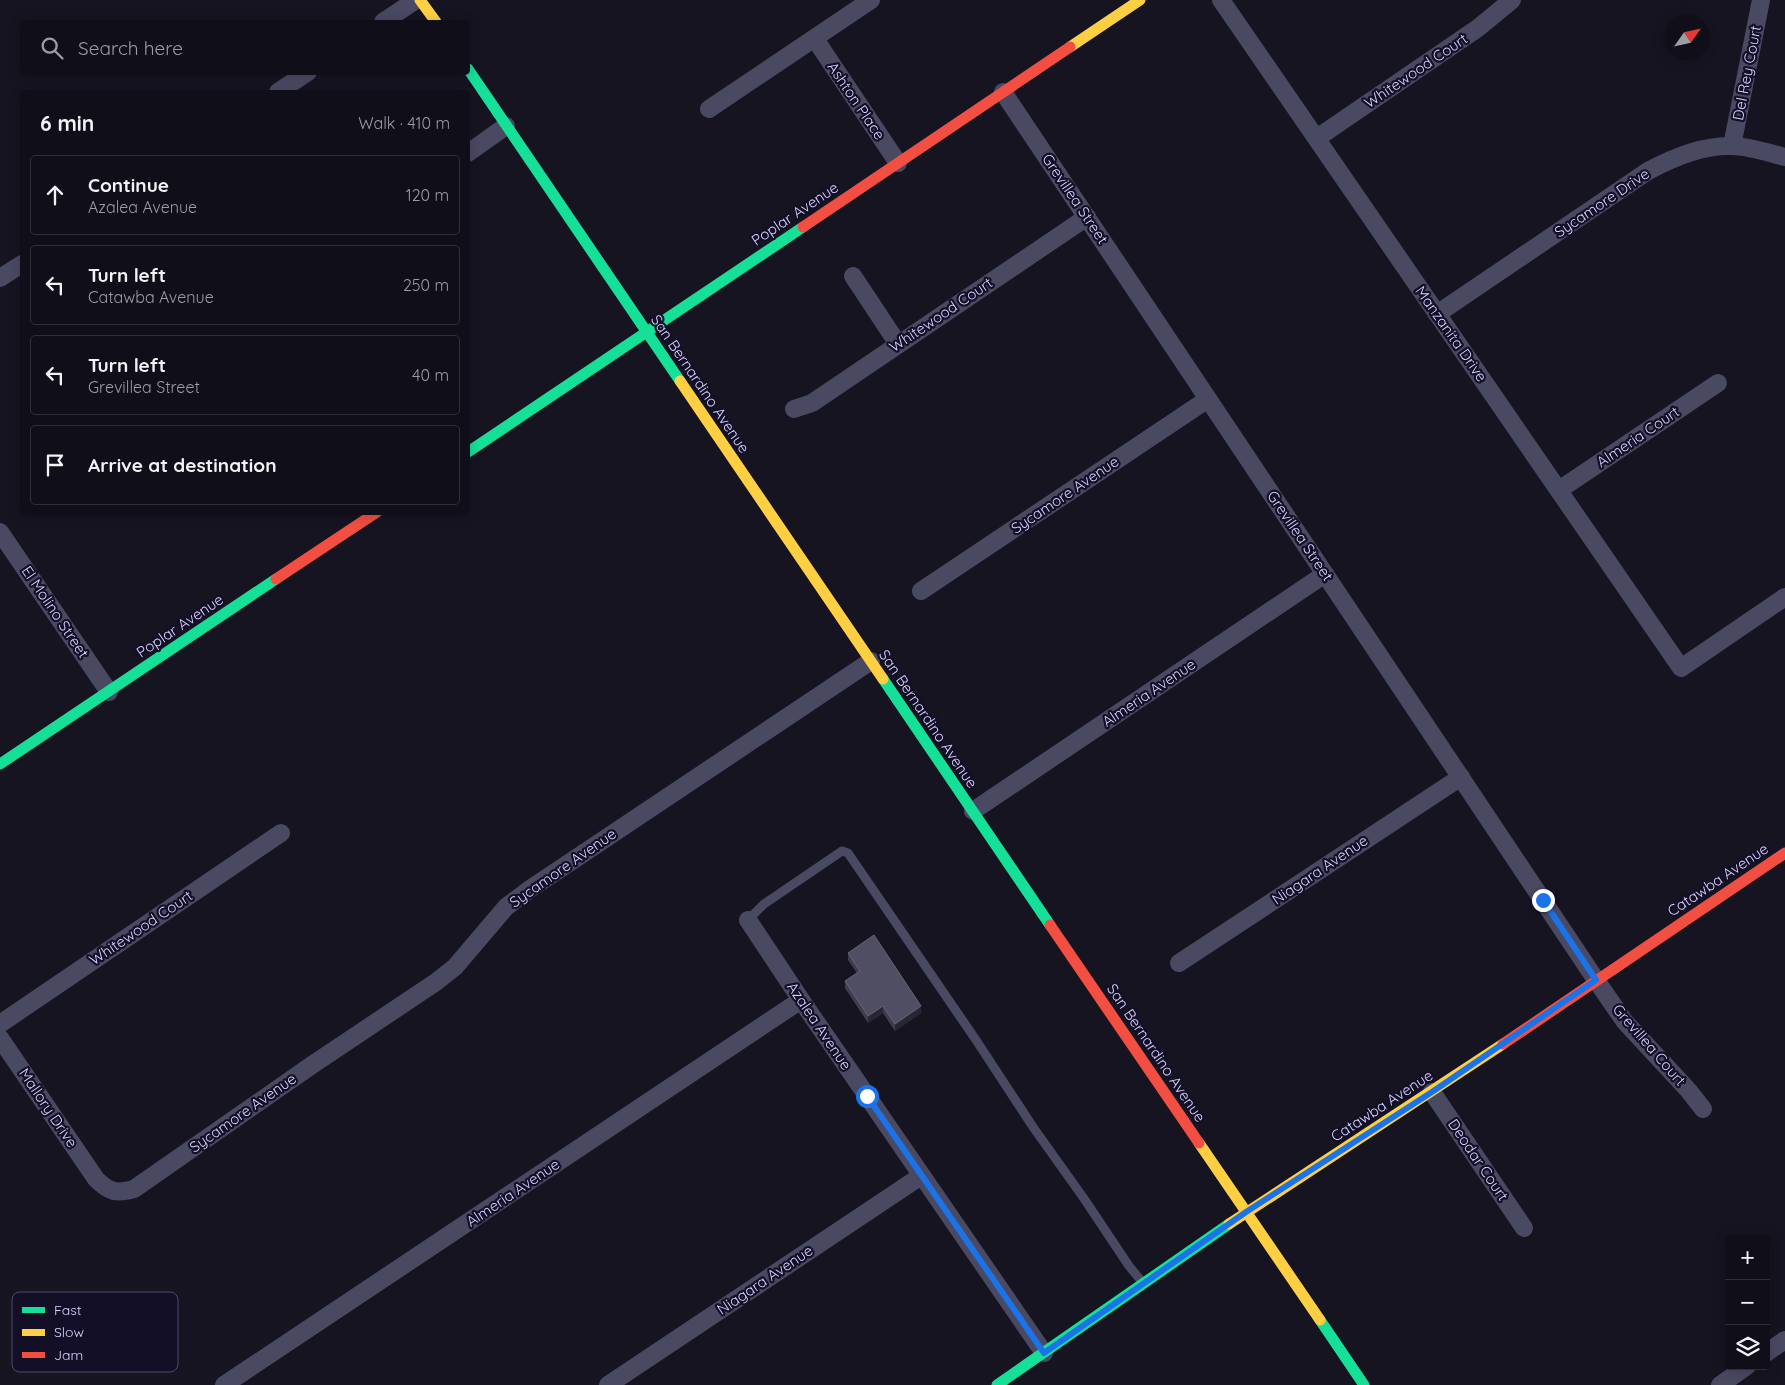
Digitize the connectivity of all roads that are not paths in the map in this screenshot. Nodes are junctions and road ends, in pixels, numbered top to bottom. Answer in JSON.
{"nodes":[{"id":1,"x":416,"y":0,"type":"edge"},
{"id":2,"x":420,"y":0,"type":"edge"},
{"id":3,"x":871,"y":0,"type":"edge"},
{"id":4,"x":1140,"y":0,"type":"edge"},
{"id":5,"x":1222,"y":0,"type":"edge"},
{"id":6,"x":1512,"y":0,"type":"edge"},
{"id":7,"x":1761,"y":0,"type":"edge"},
{"id":8,"x":386,"y":20,"type":"edge"},
{"id":9,"x":435,"y":20,"type":"edge"},
{"id":10,"x":815,"y":39,"type":"junction"},
{"id":11,"x":470,"y":72,"type":"edge"},
{"id":12,"x":304,"y":75,"type":"edge"},
{"id":13,"x":281,"y":90,"type":"edge"},
{"id":14,"x":1003,"y":92,"type":"junction"},
{"id":15,"x":708,"y":109,"type":"dead end"},
{"id":16,"x":506,"y":126,"type":"junction"},
{"id":17,"x":1317,"y":138,"type":"junction"},
{"id":18,"x":1732,"y":146,"type":"junction"},
{"id":19,"x":470,"y":152,"type":"edge"},
{"id":20,"x":1785,"y":156,"type":"edge"},
{"id":21,"x":898,"y":163,"type":"junction"},
{"id":22,"x":1087,"y":217,"type":"junction"},
{"id":23,"x":20,"y":265,"type":"edge"},
{"id":24,"x":853,"y":276,"type":"dead end"},
{"id":25,"x":0,"y":278,"type":"edge"},
{"id":26,"x":1437,"y":314,"type":"junction"},
{"id":27,"x":647,"y":332,"type":"junction"},
{"id":28,"x":898,"y":344,"type":"junction"},
{"id":29,"x":1718,"y":383,"type":"dead end"},
{"id":30,"x":1208,"y":400,"type":"junction"},
{"id":31,"x":794,"y":409,"type":"dead end"},
{"id":32,"x":470,"y":451,"type":"edge"},
{"id":33,"x":1559,"y":490,"type":"junction"},
{"id":34,"x":373,"y":515,"type":"edge"},
{"id":35,"x":0,"y":532,"type":"edge"},
{"id":36,"x":1325,"y":574,"type":"junction"},
{"id":37,"x":921,"y":591,"type":"dead end"},
{"id":38,"x":1785,"y":597,"type":"edge"},
{"id":39,"x":872,"y":661,"type":"junction"},
{"id":40,"x":109,"y":692,"type":"junction"},
{"id":41,"x":0,"y":764,"type":"edge"},
{"id":42,"x":1460,"y":777,"type":"junction"},
{"id":43,"x":972,"y":812,"type":"junction"},
{"id":44,"x":281,"y":833,"type":"dead end"},
{"id":45,"x":1785,"y":853,"type":"edge"},
{"id":46,"x":748,"y":920,"type":"joint"},
{"id":47,"x":1179,"y":963,"type":"dead end"},
{"id":48,"x":1596,"y":980,"type":"junction"},
{"id":49,"x":801,"y":1000,"type":"junction"},
{"id":50,"x":0,"y":1024,"type":"edge"},
{"id":51,"x":0,"y":1038,"type":"edge"},
{"id":52,"x":1432,"y":1092,"type":"junction"},
{"id":53,"x":1703,"y":1109,"type":"dead end"},
{"id":54,"x":922,"y":1176,"type":"junction"},
{"id":55,"x":96,"y":1179,"type":"joint"},
{"id":56,"x":1246,"y":1212,"type":"junction"},
{"id":57,"x":1524,"y":1228,"type":"dead end"},
{"id":58,"x":1144,"y":1284,"type":"junction"},
{"id":59,"x":1785,"y":1340,"type":"edge"},
{"id":60,"x":1770,"y":1350,"type":"edge"},
{"id":61,"x":1044,"y":1353,"type":"junction"},
{"id":62,"x":1741,"y":1370,"type":"edge"},
{"id":63,"x":224,"y":1385,"type":"edge"},
{"id":64,"x":608,"y":1385,"type":"edge"},
{"id":65,"x":997,"y":1385,"type":"edge"},
{"id":66,"x":1364,"y":1385,"type":"edge"},
{"id":67,"x":1720,"y":1385,"type":"edge"}],
"edges":[{"from":1,"to":8,"type":"street"},
{"from":2,"to":9,"type":"street"},
{"from":3,"to":10,"type":"street"},
{"from":4,"to":14,"type":"street","name":"Poplar Avenue"},
{"from":5,"to":17,"type":"street","name":"Manzanita Drive"},
{"from":6,"to":17,"type":"street","name":"Whitewood Court"},
{"from":7,"to":18,"type":"street","name":"Del Rey Court"},
{"from":10,"to":15,"type":"street"},
{"from":10,"to":21,"type":"street","name":"Ashton Place"},
{"from":11,"to":16,"type":"street","name":"San Bernardino Avenue"},
{"from":12,"to":13,"type":"street"},
{"from":14,"to":21,"type":"street","name":"Poplar Avenue"},
{"from":14,"to":22,"type":"street","name":"Grevillea Street"},
{"from":16,"to":19,"type":"street"},
{"from":16,"to":27,"type":"street","name":"San Bernardino Avenue"},
{"from":17,"to":26,"type":"street","name":"Manzanita Drive"},
{"from":18,"to":20,"type":"street","name":"Sycamore Drive"},
{"from":18,"to":26,"type":"street","name":"Sycamore Drive"},
{"from":21,"to":27,"type":"street","name":"Poplar Avenue"},
{"from":22,"to":28,"type":"street","name":"Whitewood Court"},
{"from":22,"to":30,"type":"street","name":"Grevillea Street"},
{"from":23,"to":25,"type":"street"},
{"from":24,"to":28,"type":"street"},
{"from":26,"to":33,"type":"street","name":"Manzanita Drive"},
{"from":27,"to":32,"type":"street","name":"Poplar Avenue"},
{"from":27,"to":39,"type":"street","name":"San Bernardino Avenue"},
{"from":28,"to":31,"type":"street","name":"Whitewood Court"},
{"from":29,"to":33,"type":"street","name":"Almeria Court"},
{"from":30,"to":36,"type":"street","name":"Grevillea Street"},
{"from":30,"to":37,"type":"street","name":"Sycamore Avenue"},
{"from":33,"to":38,"type":"street","name":"Manzanita Drive"},
{"from":34,"to":40,"type":"street","name":"Poplar Avenue"},
{"from":35,"to":40,"type":"street","name":"El Molino Street"},
{"from":36,"to":42,"type":"street","name":"Grevillea Street"},
{"from":36,"to":43,"type":"street","name":"Almeria Avenue"},
{"from":39,"to":43,"type":"street","name":"San Bernardino Avenue"},
{"from":39,"to":55,"type":"street","name":"Sycamore Avenue"},
{"from":40,"to":41,"type":"street","name":"Poplar Avenue"},
{"from":42,"to":47,"type":"street","name":"Niagara Avenue"},
{"from":42,"to":48,"type":"street","name":"Grevillea Street"},
{"from":43,"to":56,"type":"street","name":"San Bernardino Avenue"},
{"from":44,"to":50,"type":"street","name":"Whitewood Court"},
{"from":45,"to":48,"type":"street","name":"Catawba Avenue"},
{"from":46,"to":49,"type":"street","name":"Azalea Avenue"},
{"from":46,"to":58,"type":"lane"},
{"from":48,"to":52,"type":"street","name":"Catawba Avenue"},
{"from":48,"to":53,"type":"street","name":"Grevillea Court"},
{"from":49,"to":54,"type":"street","name":"Azalea Avenue"},
{"from":49,"to":63,"type":"street","name":"Almeria Avenue"},
{"from":51,"to":55,"type":"street","name":"Mallory Drive"},
{"from":52,"to":56,"type":"street","name":"Catawba Avenue"},
{"from":52,"to":57,"type":"street","name":"Deodar Court"},
{"from":54,"to":61,"type":"street","name":"Azalea Avenue"},
{"from":54,"to":64,"type":"street","name":"Niagara Avenue"},
{"from":56,"to":58,"type":"street","name":"Catawba Avenue"},
{"from":56,"to":66,"type":"street","name":"San Bernardino Avenue"},
{"from":58,"to":61,"type":"street","name":"Catawba Avenue"},
{"from":59,"to":60,"type":"street"},
{"from":61,"to":65,"type":"street","name":"Catawba Avenue"},
{"from":62,"to":67,"type":"street"}]}
